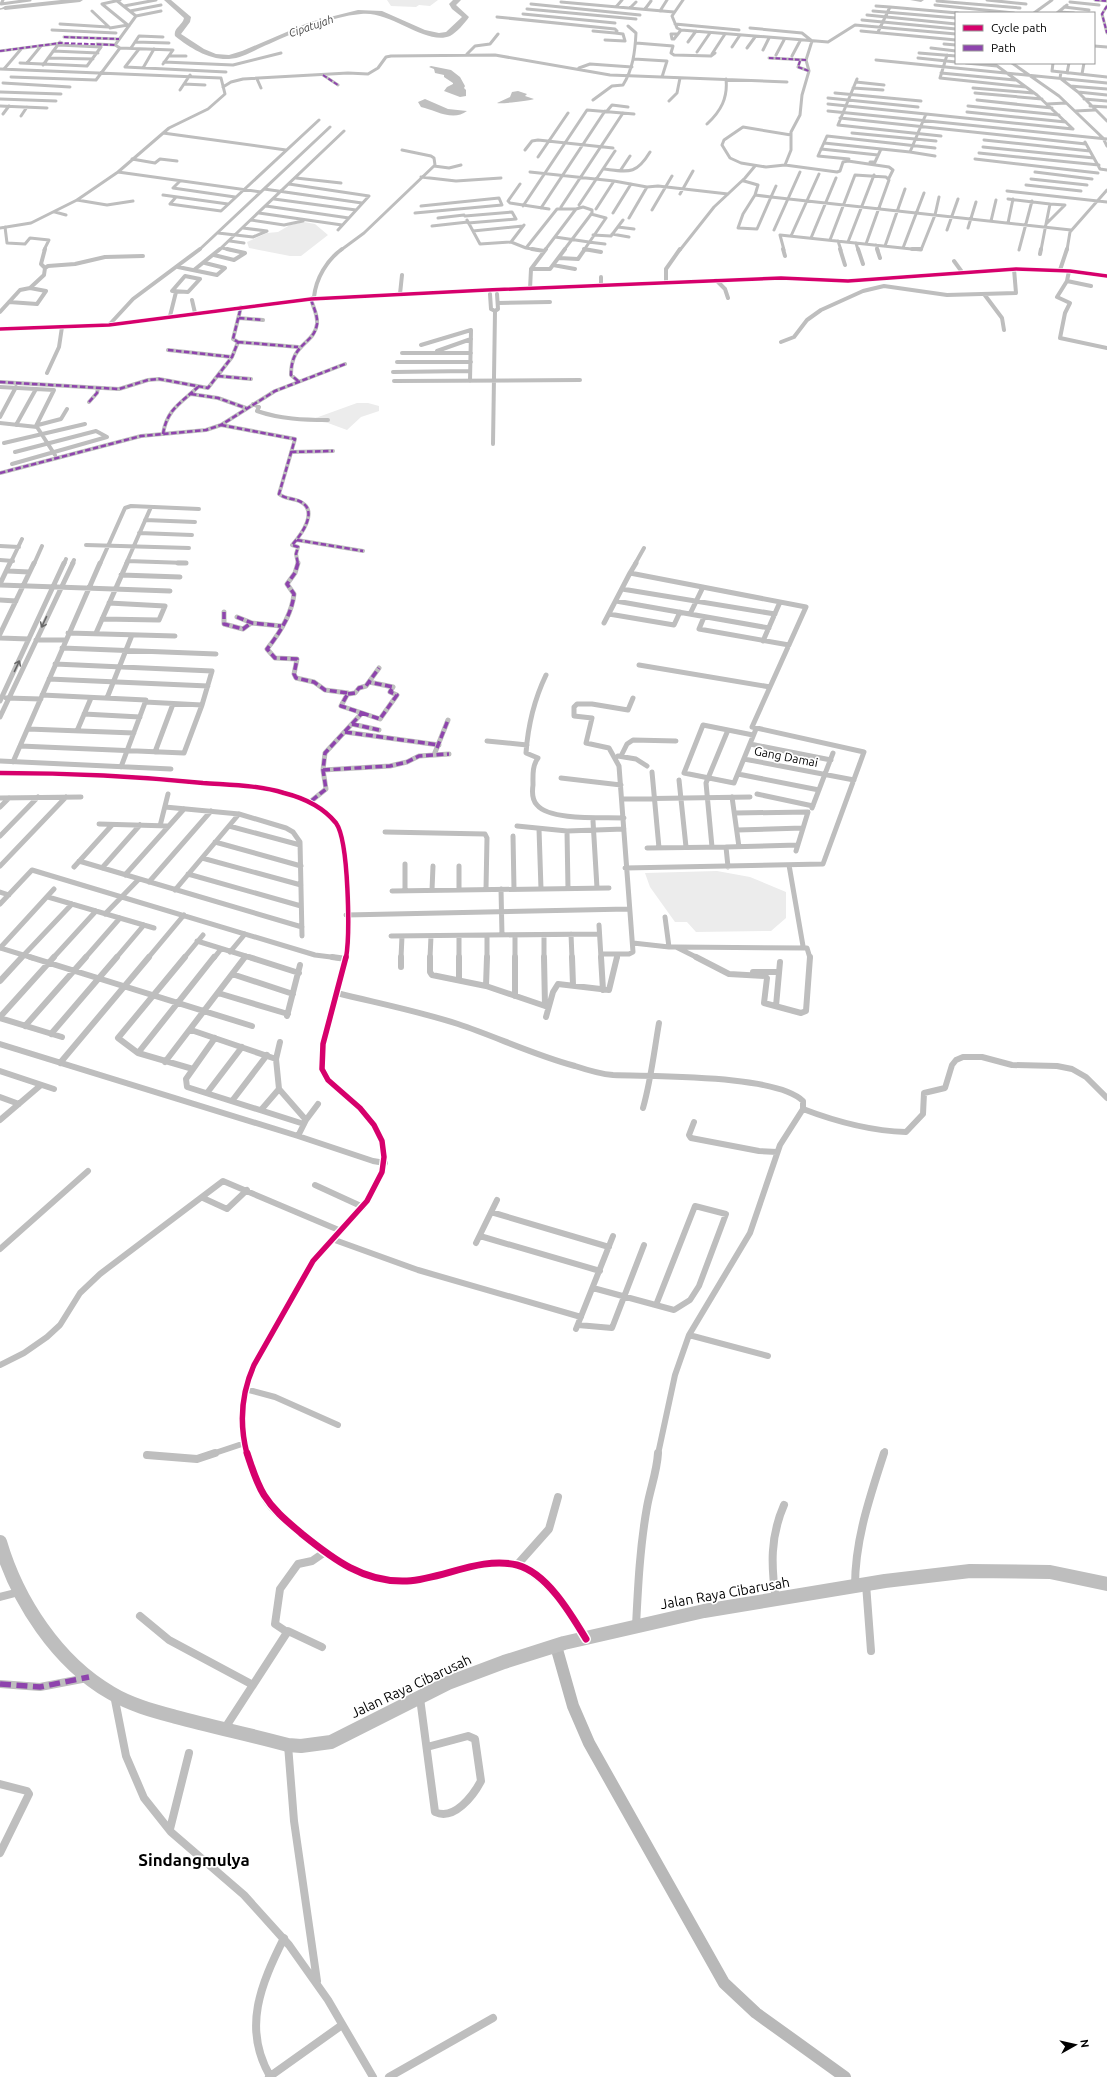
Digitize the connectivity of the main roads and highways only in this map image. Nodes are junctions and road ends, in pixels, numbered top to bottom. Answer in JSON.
{"nodes":[{"id":1,"x":0,"y":1542,"type":"edge"},
{"id":2,"x":1107,"y":1584,"type":"edge"}],
"edges":[{"from":1,"to":2,"type":"main road","name":"Jalan Raya Cibarusah"}]}
